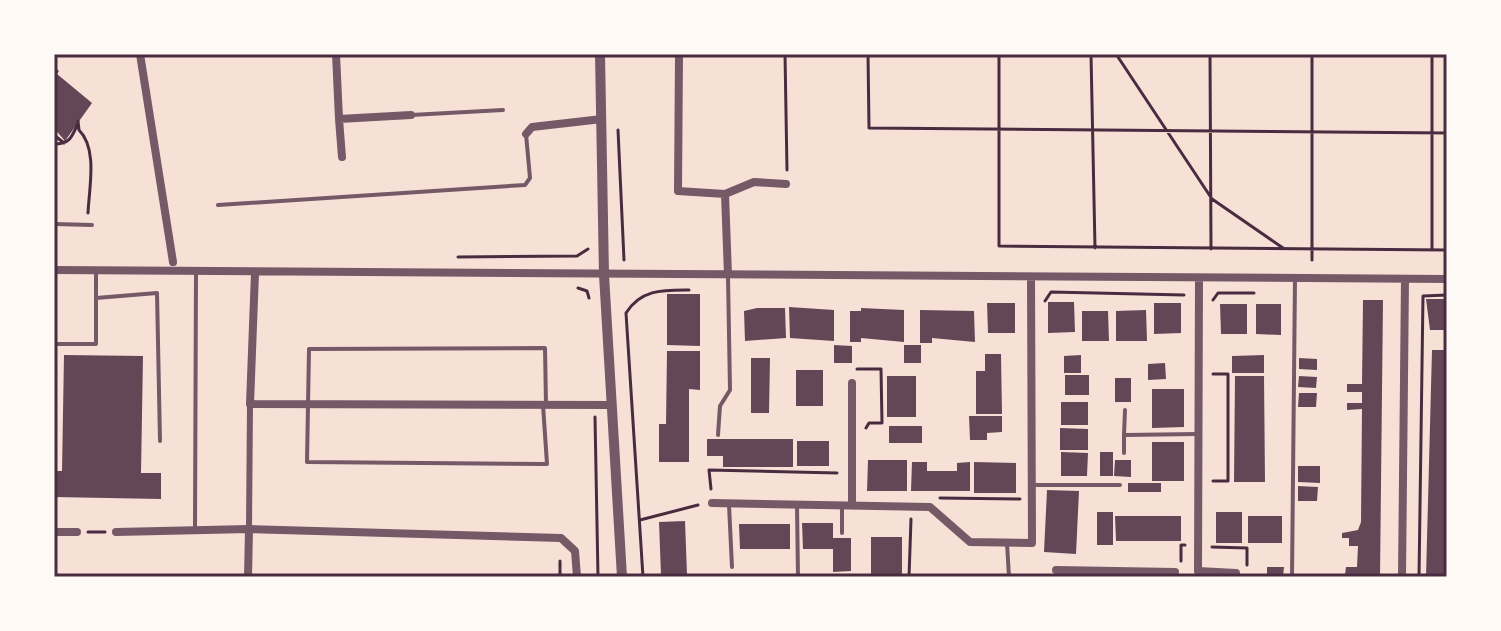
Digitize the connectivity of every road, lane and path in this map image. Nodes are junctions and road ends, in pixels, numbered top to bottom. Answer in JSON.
{"nodes":[{"id":1,"x":140,"y":54,"type":"edge"},
{"id":2,"x":336,"y":54,"type":"edge"},
{"id":3,"x":600,"y":54,"type":"edge"},
{"id":4,"x":679,"y":54,"type":"edge"},
{"id":5,"x":785,"y":54,"type":"edge"},
{"id":6,"x":868,"y":54,"type":"edge"},
{"id":7,"x":999,"y":54,"type":"edge"},
{"id":8,"x":1091,"y":54,"type":"edge"},
{"id":9,"x":1116,"y":54,"type":"edge"},
{"id":10,"x":1210,"y":54,"type":"edge"},
{"id":11,"x":1312,"y":54,"type":"edge"},
{"id":12,"x":1432,"y":54,"type":"edge"},
{"id":13,"x":503,"y":110,"type":"dead end"},
{"id":14,"x":411,"y":115,"type":"joint"},
{"id":15,"x":339,"y":119,"type":"junction"},
{"id":16,"x":602,"y":119,"type":"junction"},
{"id":17,"x":618,"y":129,"type":"dead end"},
{"id":18,"x":1093,"y":129,"type":"junction"},
{"id":19,"x":1165,"y":129,"type":"junction"},
{"id":20,"x":1211,"y":129,"type":"junction"},
{"id":21,"x":999,"y":130,"type":"junction"},
{"id":22,"x":1312,"y":130,"type":"junction"},
{"id":23,"x":1432,"y":132,"type":"junction"},
{"id":24,"x":1447,"y":133,"type":"edge"},
{"id":25,"x":526,"y":134,"type":"joint"},
{"id":26,"x":54,"y":135,"type":"edge"},
{"id":27,"x":54,"y":144,"type":"edge"},
{"id":28,"x":65,"y":144,"type":"junction"},
{"id":29,"x":342,"y":157,"type":"dead end"},
{"id":30,"x":786,"y":184,"type":"joint"},
{"id":31,"x":725,"y":194,"type":"junction"},
{"id":32,"x":1212,"y":199,"type":"junction"},
{"id":33,"x":218,"y":205,"type":"dead end"},
{"id":34,"x":54,"y":224,"type":"edge"},
{"id":35,"x":90,"y":225,"type":"joint"},
{"id":36,"x":589,"y":248,"type":"dead end"},
{"id":37,"x":1095,"y":248,"type":"junction"},
{"id":38,"x":1211,"y":249,"type":"junction"},
{"id":39,"x":1312,"y":249,"type":"junction"},
{"id":40,"x":1285,"y":250,"type":"junction"},
{"id":41,"x":1432,"y":250,"type":"junction"},
{"id":42,"x":1447,"y":250,"type":"edge"},
{"id":43,"x":508,"y":256,"type":"dead end"},
{"id":44,"x":637,"y":260,"type":"dead end"},
{"id":45,"x":1312,"y":260,"type":"dead end"},
{"id":46,"x":173,"y":262,"type":"dead end"},
{"id":47,"x":54,"y":270,"type":"edge"},
{"id":48,"x":96,"y":271,"type":"junction"},
{"id":49,"x":196,"y":272,"type":"junction"},
{"id":50,"x":255,"y":273,"type":"junction"},
{"id":51,"x":604,"y":275,"type":"junction"},
{"id":52,"x":728,"y":275,"type":"junction"},
{"id":53,"x":1031,"y":277,"type":"junction"},
{"id":54,"x":1199,"y":278,"type":"junction"},
{"id":55,"x":1295,"y":278,"type":"junction"},
{"id":56,"x":1405,"y":279,"type":"junction"},
{"id":57,"x":1447,"y":279,"type":"edge"},
{"id":58,"x":565,"y":288,"type":"dead end"},
{"id":59,"x":676,"y":290,"type":"dead end"},
{"id":60,"x":1051,"y":292,"type":"dead end"},
{"id":61,"x":1218,"y":293,"type":"dead end"},
{"id":62,"x":1184,"y":294,"type":"dead end"},
{"id":63,"x":1447,"y":295,"type":"edge"},
{"id":64,"x":96,"y":298,"type":"junction"},
{"id":65,"x":590,"y":301,"type":"dead end"},
{"id":66,"x":1209,"y":305,"type":"dead end"},
{"id":67,"x":54,"y":344,"type":"edge"},
{"id":68,"x":855,"y":369,"type":"dead end"},
{"id":69,"x":1209,"y":374,"type":"dead end"},
{"id":70,"x":852,"y":383,"type":"dead end"},
{"id":71,"x":250,"y":404,"type":"junction"},
{"id":72,"x":309,"y":404,"type":"junction"},
{"id":73,"x":544,"y":405,"type":"junction"},
{"id":74,"x":595,"y":405,"type":"junction"},
{"id":75,"x":612,"y":405,"type":"junction"},
{"id":76,"x":1125,"y":410,"type":"dead end"},
{"id":77,"x":862,"y":434,"type":"dead end"},
{"id":78,"x":1199,"y":434,"type":"junction"},
{"id":79,"x":718,"y":435,"type":"dead end"},
{"id":80,"x":1124,"y":435,"type":"junction"},
{"id":81,"x":160,"y":441,"type":"dead end"},
{"id":82,"x":1124,"y":453,"type":"dead end"},
{"id":83,"x":841,"y":474,"type":"dead end"},
{"id":84,"x":1208,"y":481,"type":"dead end"},
{"id":85,"x":1032,"y":485,"type":"junction"},
{"id":86,"x":1120,"y":485,"type":"dead end"},
{"id":87,"x":926,"y":498,"type":"dead end"},
{"id":88,"x":1021,"y":499,"type":"dead end"},
{"id":89,"x":712,"y":503,"type":"junction"},
{"id":90,"x":729,"y":503,"type":"junction"},
{"id":91,"x":797,"y":503,"type":"junction"},
{"id":92,"x":841,"y":503,"type":"junction"},
{"id":93,"x":852,"y":503,"type":"junction"},
{"id":94,"x":911,"y":518,"type":"dead end"},
{"id":95,"x":640,"y":520,"type":"junction"},
{"id":96,"x":249,"y":529,"type":"junction"},
{"id":97,"x":195,"y":530,"type":"junction"},
{"id":98,"x":54,"y":532,"type":"edge"},
{"id":99,"x":77,"y":532,"type":"joint"},
{"id":100,"x":116,"y":532,"type":"joint"},
{"id":101,"x":842,"y":533,"type":"dead end"},
{"id":102,"x":1007,"y":543,"type":"junction"},
{"id":103,"x":1209,"y":547,"type":"dead end"},
{"id":104,"x":561,"y":548,"type":"dead end"},
{"id":105,"x":732,"y":567,"type":"dead end"},
{"id":106,"x":1056,"y":570,"type":"dead end"},
{"id":107,"x":1175,"y":572,"type":"dead end"},
{"id":108,"x":1093,"y":574,"type":"edge"},
{"id":109,"x":1236,"y":575,"type":"edge"},
{"id":110,"x":248,"y":577,"type":"edge"},
{"id":111,"x":560,"y":577,"type":"edge"},
{"id":112,"x":577,"y":577,"type":"edge"},
{"id":113,"x":598,"y":577,"type":"edge"},
{"id":114,"x":622,"y":577,"type":"edge"},
{"id":115,"x":643,"y":577,"type":"edge"},
{"id":116,"x":798,"y":577,"type":"edge"},
{"id":117,"x":909,"y":577,"type":"edge"},
{"id":118,"x":1009,"y":577,"type":"edge"},
{"id":119,"x":1246,"y":577,"type":"edge"},
{"id":120,"x":1292,"y":577,"type":"edge"},
{"id":121,"x":1402,"y":577,"type":"edge"},
{"id":122,"x":1419,"y":577,"type":"edge"}],
"edges":[{"from":1,"to":46,"type":"street"},
{"from":2,"to":15,"type":"street"},
{"from":3,"to":16,"type":"street"},
{"from":4,"to":31,"type":"street"},
{"from":5,"to":30,"type":"path"},
{"from":6,"to":21,"type":"path"},
{"from":7,"to":21,"type":"path"},
{"from":8,"to":18,"type":"path"},
{"from":9,"to":19,"type":"path"},
{"from":10,"to":20,"type":"path"},
{"from":11,"to":22,"type":"path"},
{"from":12,"to":23,"type":"path"},
{"from":13,"to":14,"type":"lane"},
{"from":14,"to":15,"type":"street"},
{"from":15,"to":29,"type":"street"},
{"from":16,"to":25,"type":"street"},
{"from":16,"to":51,"type":"street"},
{"from":17,"to":44,"type":"path"},
{"from":18,"to":19,"type":"path"},
{"from":18,"to":21,"type":"path"},
{"from":18,"to":37,"type":"path"},
{"from":19,"to":20,"type":"path"},
{"from":19,"to":32,"type":"path"},
{"from":20,"to":22,"type":"path"},
{"from":20,"to":32,"type":"path"},
{"from":21,"to":37,"type":"path"},
{"from":22,"to":23,"type":"path"},
{"from":22,"to":39,"type":"path"},
{"from":23,"to":24,"type":"path"},
{"from":23,"to":41,"type":"path"},
{"from":25,"to":33,"type":"lane"},
{"from":26,"to":28,"type":"path"},
{"from":27,"to":28,"type":"path"},
{"from":28,"to":35,"type":"path"},
{"from":30,"to":31,"type":"street"},
{"from":31,"to":52,"type":"street"},
{"from":32,"to":38,"type":"path"},
{"from":32,"to":40,"type":"path"},
{"from":34,"to":35,"type":"lane"},
{"from":36,"to":43,"type":"path"},
{"from":37,"to":38,"type":"path"},
{"from":38,"to":40,"type":"path"},
{"from":39,"to":40,"type":"path"},
{"from":39,"to":41,"type":"path"},
{"from":39,"to":45,"type":"path"},
{"from":41,"to":42,"type":"path"},
{"from":47,"to":48,"type":"street"},
{"from":48,"to":49,"type":"street"},
{"from":48,"to":64,"type":"lane"},
{"from":49,"to":50,"type":"street"},
{"from":49,"to":97,"type":"lane"},
{"from":50,"to":51,"type":"street"},
{"from":50,"to":71,"type":"street"},
{"from":51,"to":52,"type":"street"},
{"from":51,"to":75,"type":"street"},
{"from":52,"to":53,"type":"street"},
{"from":52,"to":79,"type":"lane"},
{"from":53,"to":54,"type":"street"},
{"from":53,"to":85,"type":"street"},
{"from":54,"to":55,"type":"street"},
{"from":54,"to":78,"type":"street"},
{"from":55,"to":56,"type":"street"},
{"from":55,"to":120,"type":"lane"},
{"from":56,"to":57,"type":"street"},
{"from":56,"to":121,"type":"street"},
{"from":58,"to":65,"type":"path"},
{"from":59,"to":95,"type":"path"},
{"from":60,"to":62,"type":"path"},
{"from":61,"to":66,"type":"path"},
{"from":63,"to":122,"type":"path"},
{"from":64,"to":67,"type":"lane"},
{"from":64,"to":81,"type":"lane"},
{"from":68,"to":77,"type":"path"},
{"from":69,"to":84,"type":"path"},
{"from":70,"to":93,"type":"street"},
{"from":71,"to":72,"type":"street"},
{"from":71,"to":96,"type":"street"},
{"from":72,"to":73,"type":"street"},
{"from":72,"to":73,"type":"lane"},
{"from":72,"to":73,"type":"lane"},
{"from":73,"to":74,"type":"street"},
{"from":74,"to":75,"type":"street"},
{"from":74,"to":113,"type":"path"},
{"from":75,"to":114,"type":"street"},
{"from":76,"to":80,"type":"lane"},
{"from":78,"to":80,"type":"lane"},
{"from":78,"to":109,"type":"street"},
{"from":80,"to":82,"type":"lane"},
{"from":83,"to":89,"type":"path"},
{"from":85,"to":86,"type":"lane"},
{"from":85,"to":102,"type":"street"},
{"from":87,"to":88,"type":"path"},
{"from":89,"to":90,"type":"street"},
{"from":89,"to":95,"type":"path"},
{"from":90,"to":91,"type":"street"},
{"from":90,"to":105,"type":"lane"},
{"from":91,"to":92,"type":"street"},
{"from":91,"to":116,"type":"lane"},
{"from":92,"to":93,"type":"street"},
{"from":92,"to":101,"type":"lane"},
{"from":93,"to":102,"type":"street"},
{"from":94,"to":117,"type":"path"},
{"from":95,"to":115,"type":"path"},
{"from":96,"to":97,"type":"street"},
{"from":96,"to":110,"type":"street"},
{"from":96,"to":112,"type":"street"},
{"from":97,"to":100,"type":"street"},
{"from":98,"to":99,"type":"street"},
{"from":99,"to":100,"type":"path"},
{"from":102,"to":118,"type":"lane"},
{"from":103,"to":119,"type":"path"},
{"from":104,"to":111,"type":"path"},
{"from":106,"to":108,"type":"street"},
{"from":107,"to":108,"type":"street"}]}
